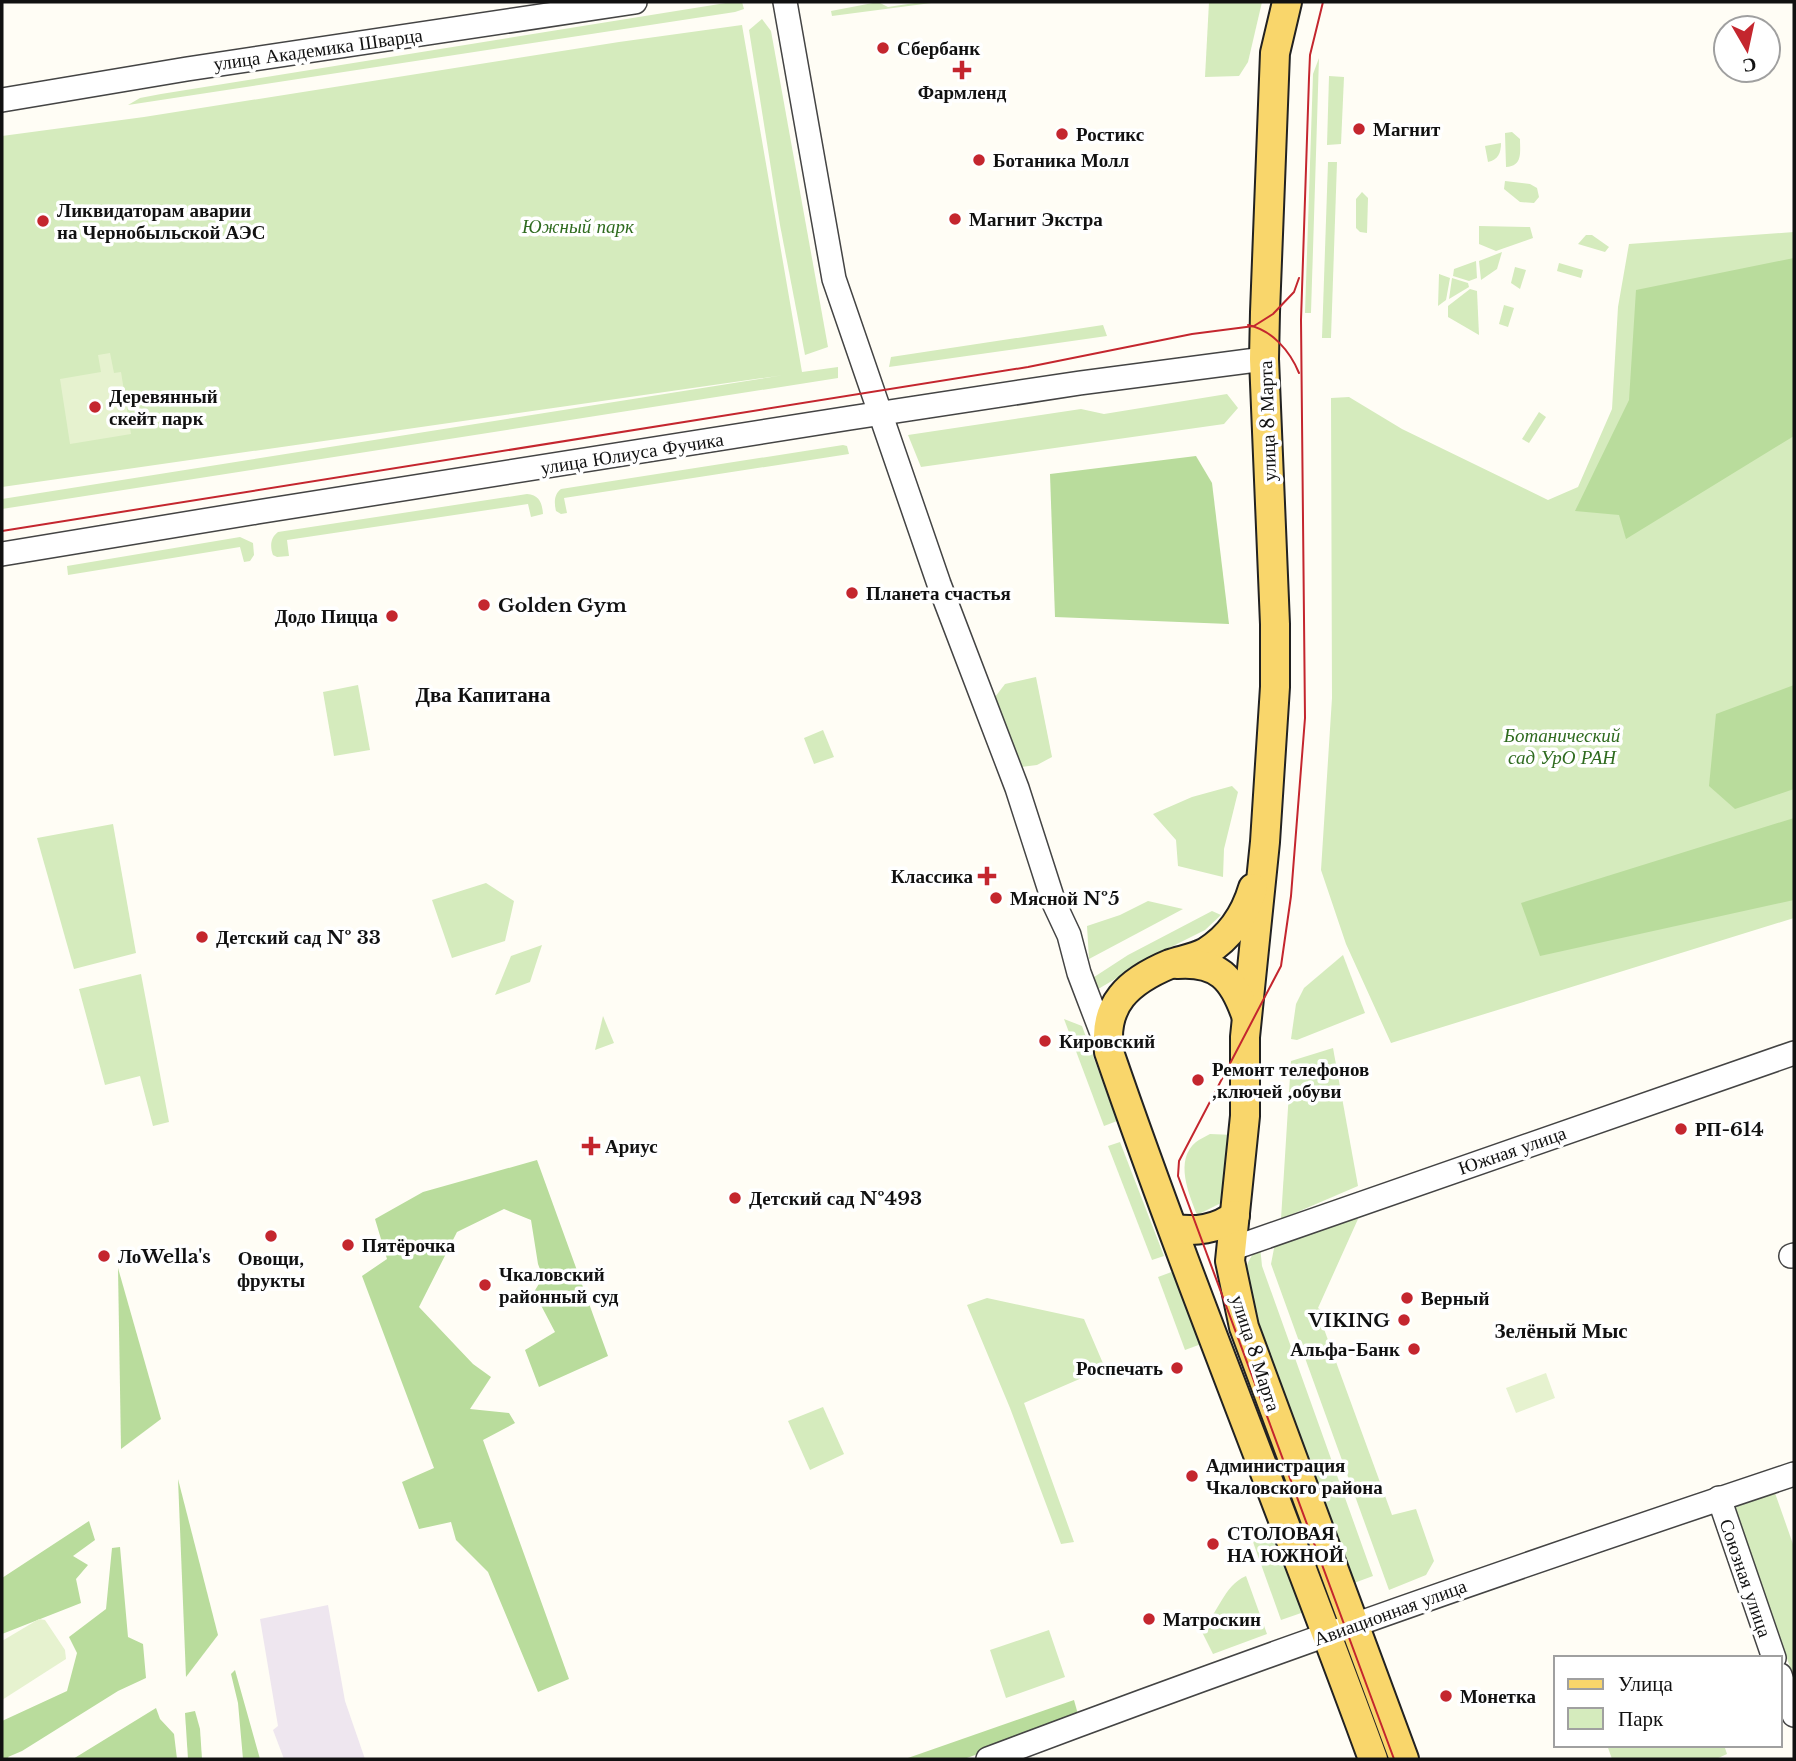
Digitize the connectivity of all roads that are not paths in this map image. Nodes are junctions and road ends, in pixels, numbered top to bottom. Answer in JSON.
{"nodes":[{"id":1,"x":635,"y":2,"type":"edge"},
{"id":2,"x":785,"y":2,"type":"edge"},
{"id":3,"x":1287,"y":2,"type":"edge"},
{"id":4,"x":2,"y":100,"type":"edge"},
{"id":5,"x":1264,"y":359,"type":"junction"},
{"id":6,"x":879,"y":414,"type":"junction"},
{"id":7,"x":2,"y":554,"type":"edge"},
{"id":8,"x":1265,"y":842,"type":"junction"},
{"id":9,"x":1170,"y":964,"type":"junction"},
{"id":10,"x":1132,"y":984,"type":"junction"},
{"id":11,"x":1090,"y":1004,"type":"junction"},
{"id":12,"x":1247,"y":1017,"type":"junction"},
{"id":13,"x":1109,"y":1052,"type":"junction"},
{"id":14,"x":1794,"y":1054,"type":"edge"},
{"id":15,"x":1235,"y":1215,"type":"junction"},
{"id":16,"x":1173,"y":1228,"type":"junction"},
{"id":17,"x":1231,"y":1249,"type":"junction"},
{"id":18,"x":1794,"y":1474,"type":"edge"},
{"id":19,"x":1719,"y":1498,"type":"junction"},
{"id":20,"x":1354,"y":1624,"type":"junction"},
{"id":21,"x":1328,"y":1634,"type":"junction"},
{"id":22,"x":1773,"y":1656,"type":"edge"},
{"id":23,"x":1782,"y":1681,"type":"edge"},
{"id":24,"x":1794,"y":1715,"type":"edge"},
{"id":25,"x":988,"y":1759,"type":"edge"},
{"id":26,"x":1373,"y":1759,"type":"edge"},
{"id":27,"x":1404,"y":1759,"type":"edge"}],
"edges":[{"from":1,"to":4,"type":"street","name":"улица Академика Шварца"},
{"from":2,"to":6,"type":"street","name":"улица 8 Марта"},
{"from":3,"to":5,"type":"main road","name":"улица 8 Марта"},
{"from":5,"to":6,"type":"street","name":"улица Юлиуса Фучика"},
{"from":5,"to":8,"type":"main road","name":"улица 8 Марта"},
{"from":6,"to":7,"type":"street","name":"улица Юлиуса Фучика"},
{"from":6,"to":11,"type":"street","name":"улица 8 Марта"},
{"from":8,"to":9,"type":"main road","name":"улица 8 Марта"},
{"from":8,"to":12,"type":"main road","name":"улица 8 Марта"},
{"from":9,"to":10,"type":"main road","name":"улица 8 Марта"},
{"from":9,"to":12,"type":"main road"},
{"from":10,"to":11,"type":"street"},
{"from":10,"to":13,"type":"main road","name":"улица 8 Марта"},
{"from":11,"to":13,"type":"street","name":"улица 8 Марта"},
{"from":12,"to":15,"type":"main road","name":"улица 8 Марта"},
{"from":13,"to":16,"type":"main road","name":"улица 8 Марта"},
{"from":14,"to":17,"type":"street","name":"Южная улица"},
{"from":15,"to":16,"type":"main road"},
{"from":15,"to":17,"type":"main road","name":"улица 8 Марта"},
{"from":16,"to":21,"type":"main road","name":"улица 8 Марта"},
{"from":17,"to":20,"type":"main road","name":"улица 8 Марта"},
{"from":18,"to":19,"type":"street","name":"Авиационная улица"},
{"from":19,"to":20,"type":"street","name":"Авиационная улица"},
{"from":19,"to":22,"type":"street","name":"Союзная улица"},
{"from":20,"to":21,"type":"street","name":"Авиационная улица"},
{"from":20,"to":27,"type":"main road","name":"улица 8 Марта"},
{"from":21,"to":25,"type":"street","name":"Авиационная улица"},
{"from":21,"to":26,"type":"main road","name":"улица 8 Марта"},
{"from":23,"to":24,"type":"street"}]}
